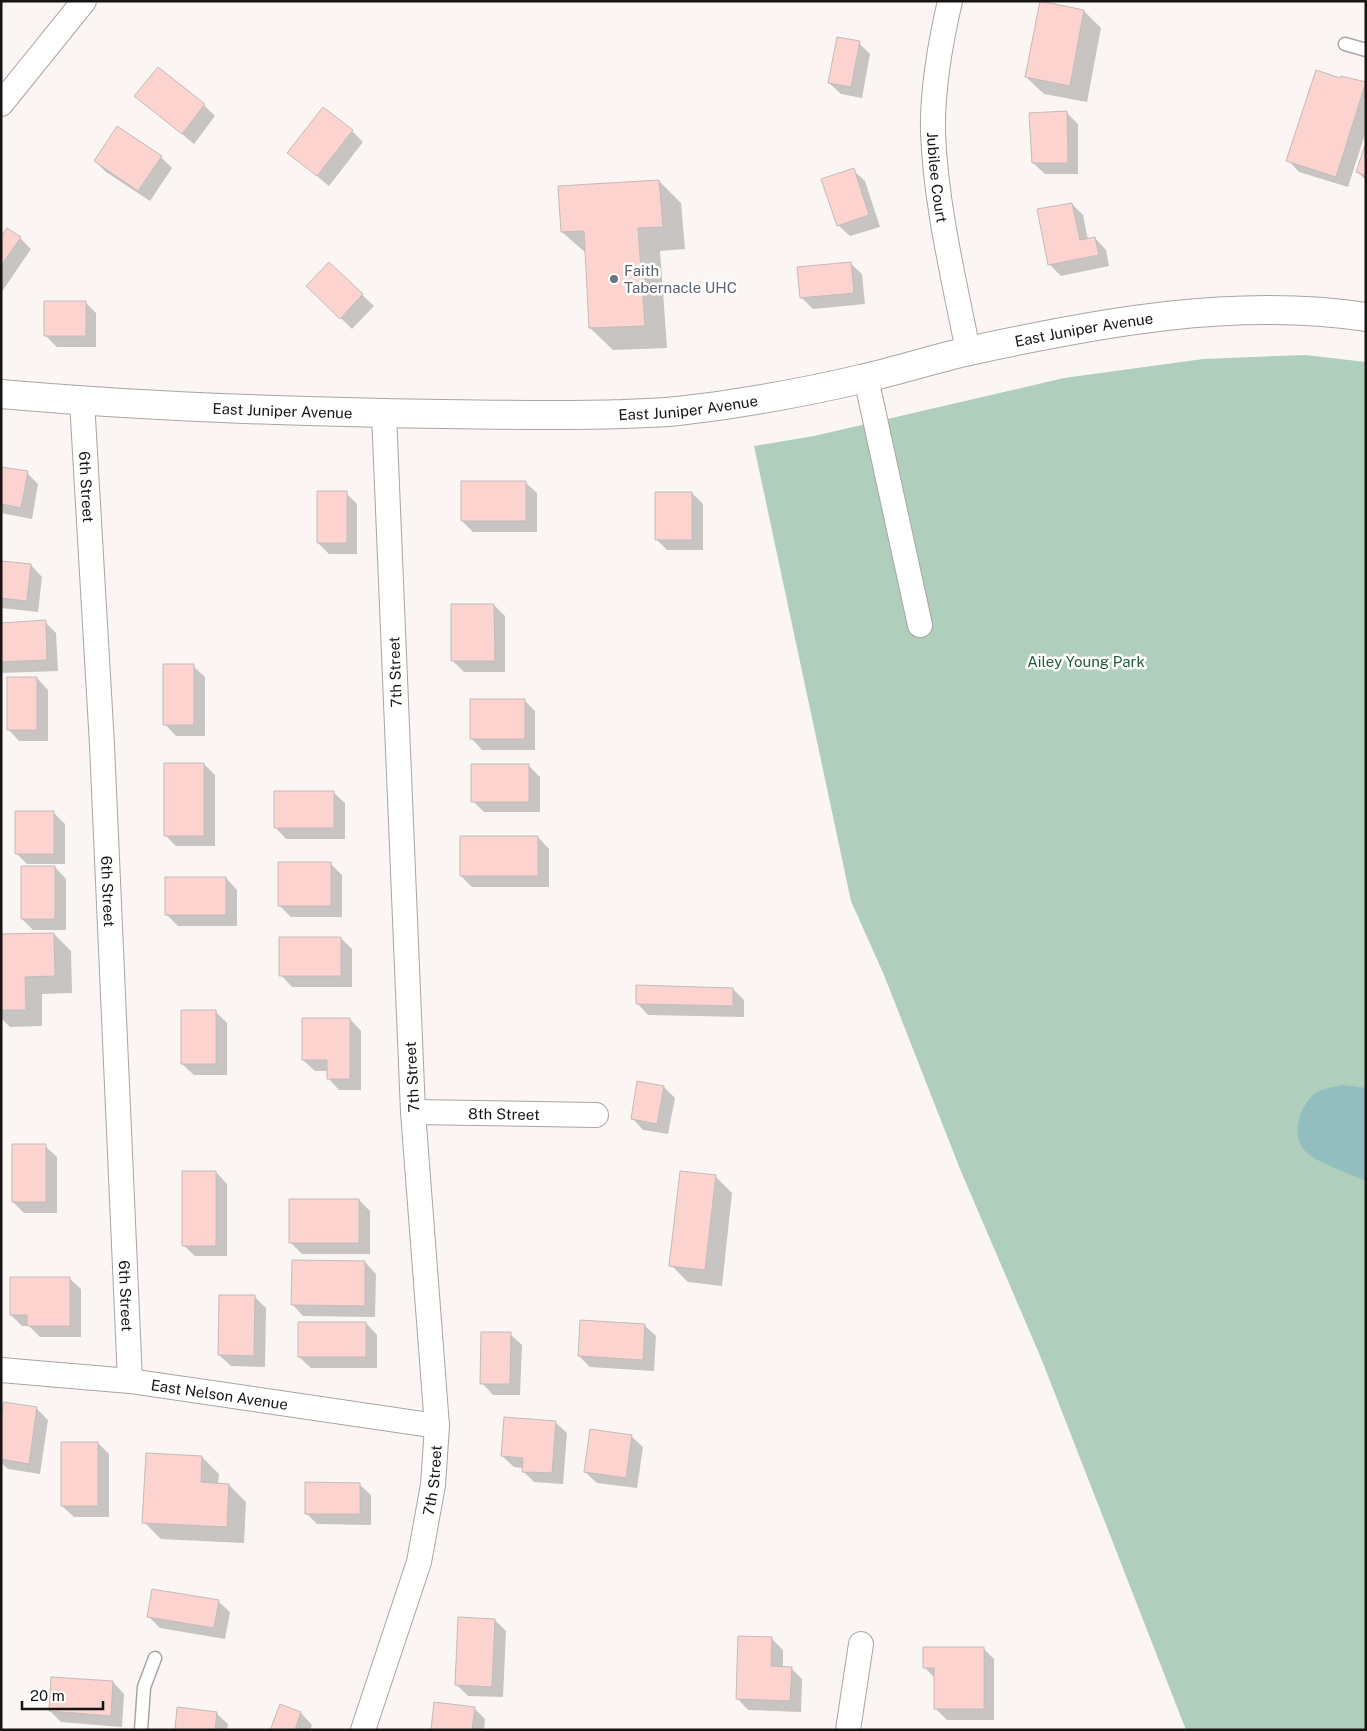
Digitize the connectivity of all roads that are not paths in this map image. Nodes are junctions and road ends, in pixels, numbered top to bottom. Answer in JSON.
{"nodes":[{"id":1,"x":84,"y":1,"type":"edge"},
{"id":2,"x":950,"y":1,"type":"edge"},
{"id":3,"x":1345,"y":44,"type":"dead end"},
{"id":4,"x":1366,"y":50,"type":"edge"},
{"id":5,"x":1,"y":104,"type":"edge"},
{"id":6,"x":1366,"y":317,"type":"edge"},
{"id":7,"x":968,"y":351,"type":"junction"},
{"id":8,"x":866,"y":378,"type":"junction"},
{"id":9,"x":1,"y":394,"type":"edge"},
{"id":10,"x":82,"y":401,"type":"junction"},
{"id":11,"x":384,"y":413,"type":"junction"},
{"id":12,"x":920,"y":626,"type":"dead end"},
{"id":13,"x":413,"y":1112,"type":"junction"},
{"id":14,"x":596,"y":1115,"type":"dead end"},
{"id":15,"x":1,"y":1370,"type":"edge"},
{"id":16,"x":130,"y":1381,"type":"junction"},
{"id":17,"x":437,"y":1426,"type":"junction"},
{"id":18,"x":861,"y":1644,"type":"dead end"},
{"id":19,"x":155,"y":1658,"type":"dead end"},
{"id":20,"x":142,"y":1730,"type":"edge"},
{"id":21,"x":363,"y":1730,"type":"edge"},
{"id":22,"x":848,"y":1730,"type":"edge"}],
"edges":[{"from":1,"to":5,"type":"street"},
{"from":2,"to":7,"type":"street","name":"Jubilee Court"},
{"from":3,"to":4,"type":"lane"},
{"from":6,"to":7,"type":"street","name":"East Juniper Avenue"},
{"from":7,"to":8,"type":"street","name":"East Juniper Avenue"},
{"from":8,"to":11,"type":"street","name":"East Juniper Avenue"},
{"from":8,"to":12,"type":"street"},
{"from":9,"to":10,"type":"street","name":"East Juniper Avenue"},
{"from":10,"to":11,"type":"street","name":"East Juniper Avenue"},
{"from":10,"to":16,"type":"street","name":"6th Street"},
{"from":11,"to":13,"type":"street","name":"7th Street"},
{"from":13,"to":14,"type":"street","name":"8th Street"},
{"from":13,"to":17,"type":"street","name":"7th Street"},
{"from":15,"to":16,"type":"street","name":"East Nelson Avenue"},
{"from":16,"to":17,"type":"street","name":"East Nelson Avenue"},
{"from":17,"to":21,"type":"street","name":"7th Street"},
{"from":18,"to":22,"type":"street"},
{"from":19,"to":20,"type":"lane"}]}
